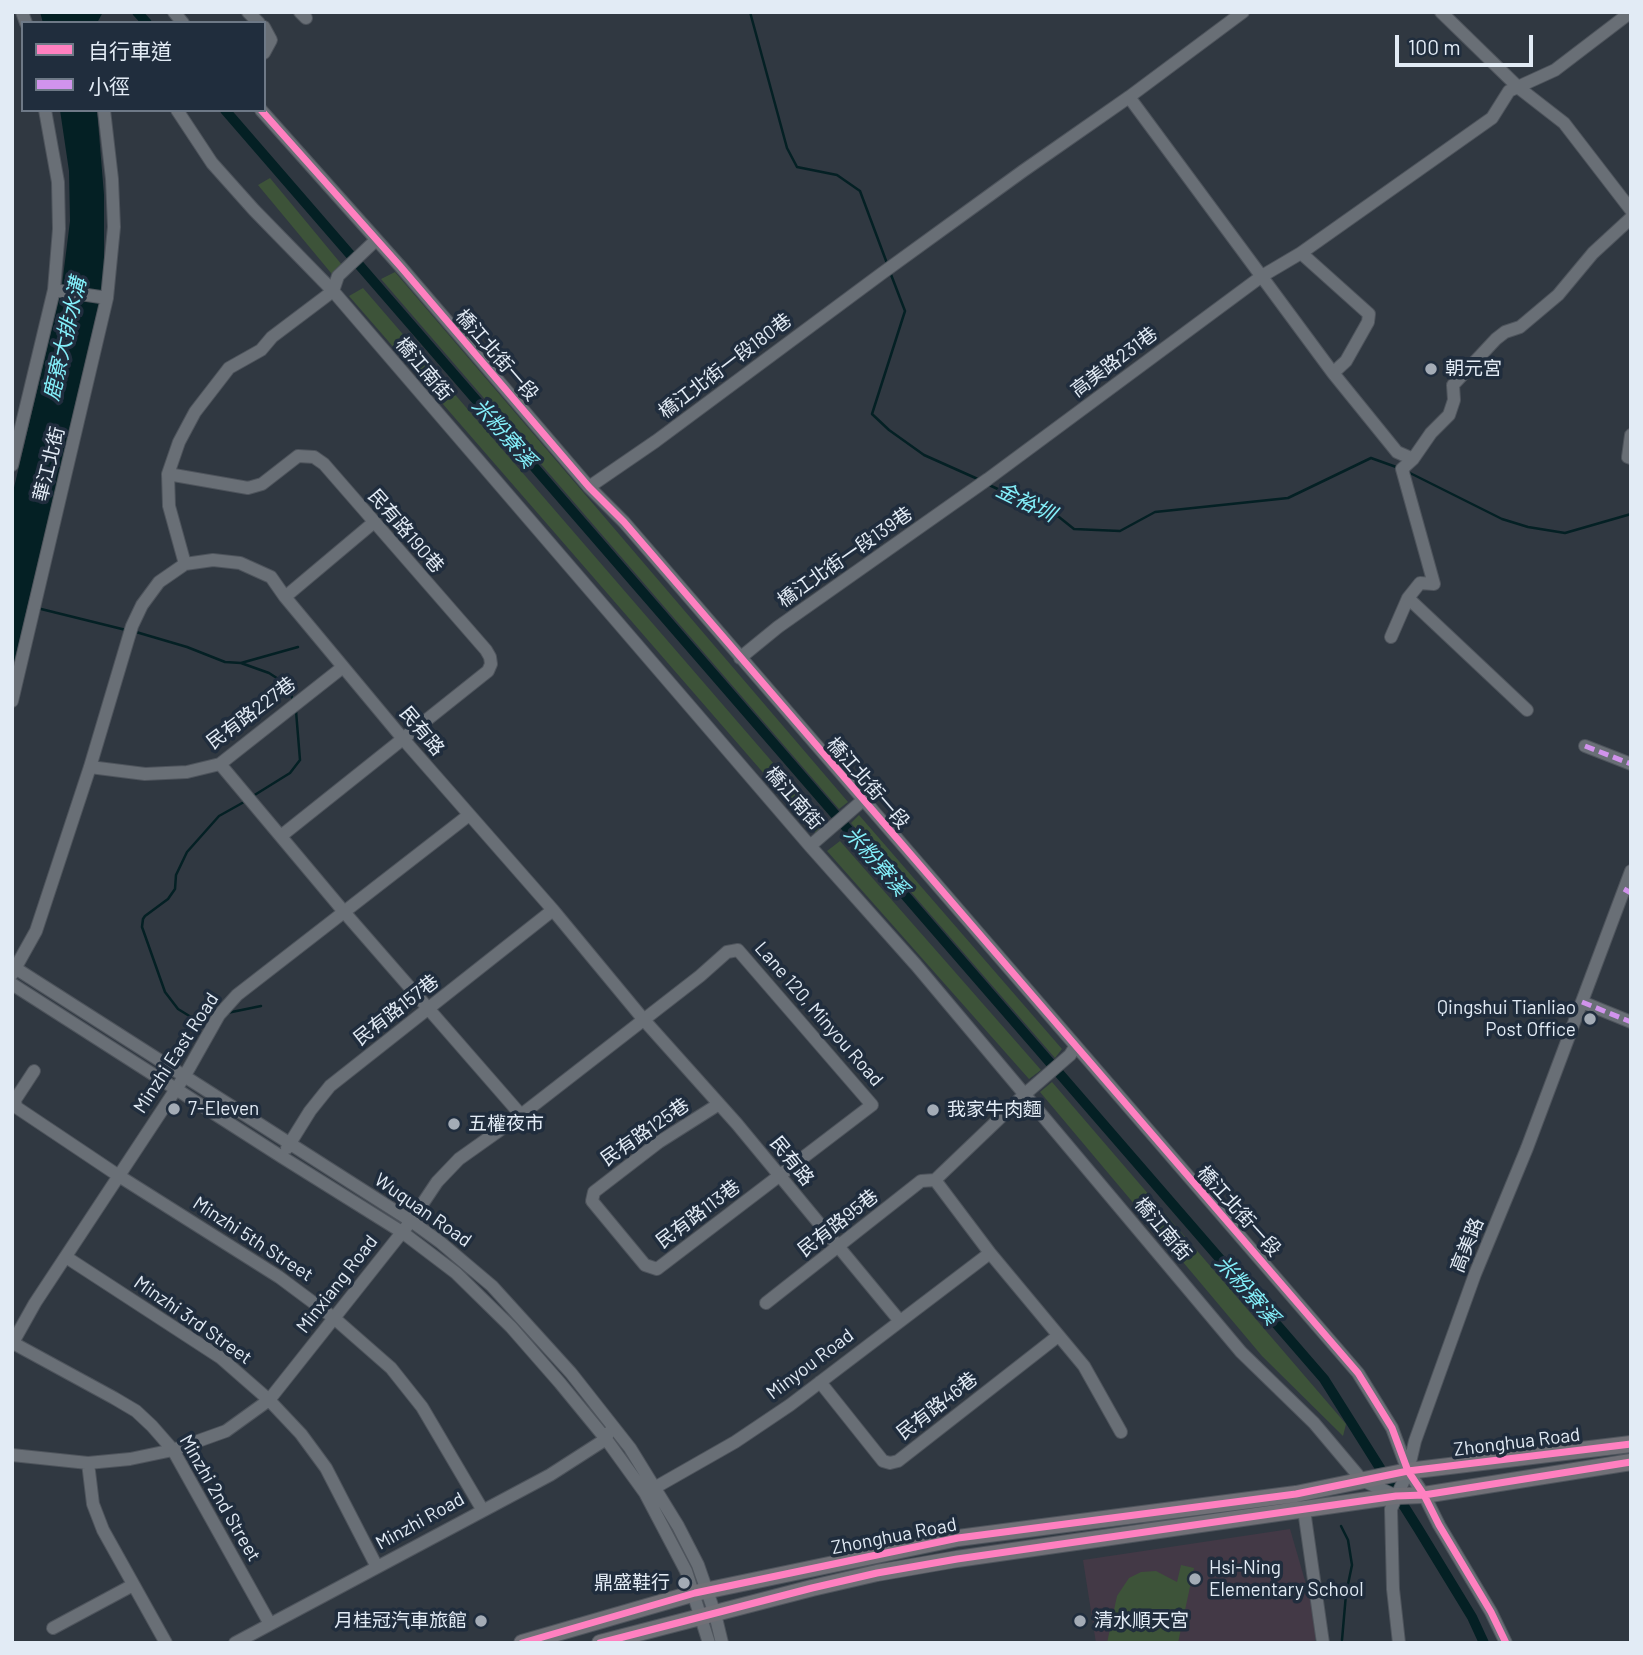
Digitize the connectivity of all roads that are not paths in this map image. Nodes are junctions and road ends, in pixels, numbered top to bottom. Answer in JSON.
{"nodes":[{"id":1,"x":1243,"y":12,"type":"edge"},
{"id":2,"x":1441,"y":12,"type":"edge"},
{"id":3,"x":1631,"y":12,"type":"edge"},
{"id":4,"x":266,"y":31,"type":"edge"},
{"id":5,"x":266,"y":49,"type":"edge"},
{"id":6,"x":1520,"y":88,"type":"junction"},
{"id":7,"x":1129,"y":97,"type":"junction"},
{"id":8,"x":45,"y":112,"type":"edge"},
{"id":9,"x":104,"y":112,"type":"edge"},
{"id":10,"x":178,"y":112,"type":"edge"},
{"id":11,"x":263,"y":112,"type":"edge"},
{"id":12,"x":1631,"y":210,"type":"edge"},
{"id":13,"x":1631,"y":219,"type":"edge"},
{"id":14,"x":372,"y":244,"type":"junction"},
{"id":15,"x":1301,"y":253,"type":"junction"},
{"id":16,"x":1262,"y":276,"type":"junction"},
{"id":17,"x":56,"y":290,"type":"junction"},
{"id":18,"x":333,"y":290,"type":"junction"},
{"id":19,"x":104,"y":297,"type":"junction"},
{"id":20,"x":1334,"y":373,"type":"junction"},
{"id":21,"x":1631,"y":435,"type":"edge"},
{"id":22,"x":1631,"y":458,"type":"edge"},
{"id":23,"x":1413,"y":459,"type":"junction"},
{"id":24,"x":12,"y":465,"type":"edge"},
{"id":25,"x":168,"y":474,"type":"junction"},
{"id":26,"x":590,"y":487,"type":"junction"},
{"id":27,"x":975,"y":489,"type":"joint"},
{"id":28,"x":373,"y":523,"type":"junction"},
{"id":29,"x":185,"y":564,"type":"junction"},
{"id":30,"x":285,"y":597,"type":"junction"},
{"id":31,"x":1408,"y":598,"type":"junction"},
{"id":32,"x":1391,"y":637,"type":"dead end"},
{"id":33,"x":740,"y":658,"type":"junction"},
{"id":34,"x":16,"y":666,"type":"edge"},
{"id":35,"x":343,"y":667,"type":"junction"},
{"id":36,"x":12,"y":701,"type":"edge"},
{"id":37,"x":1527,"y":710,"type":"dead end"},
{"id":38,"x":404,"y":740,"type":"junction"},
{"id":39,"x":1585,"y":746,"type":"dead end"},
{"id":40,"x":220,"y":764,"type":"junction"},
{"id":41,"x":1631,"y":764,"type":"edge"},
{"id":42,"x":90,"y":767,"type":"junction"},
{"id":43,"x":858,"y":805,"type":"junction"},
{"id":44,"x":469,"y":815,"type":"junction"},
{"id":45,"x":281,"y":836,"type":"junction"},
{"id":46,"x":810,"y":846,"type":"junction"},
{"id":47,"x":1631,"y":871,"type":"edge"},
{"id":48,"x":1628,"y":891,"type":"edge"},
{"id":49,"x":553,"y":910,"type":"junction"},
{"id":50,"x":345,"y":913,"type":"junction"},
{"id":51,"x":13,"y":970,"type":"edge"},
{"id":52,"x":12,"y":984,"type":"edge"},
{"id":53,"x":1582,"y":1002,"type":"junction"},
{"id":54,"x":429,"y":1009,"type":"junction"},
{"id":55,"x":644,"y":1020,"type":"junction"},
{"id":56,"x":1631,"y":1022,"type":"edge"},
{"id":57,"x":1075,"y":1047,"type":"junction"},
{"id":58,"x":34,"y":1071,"type":"dead end"},
{"id":59,"x":184,"y":1077,"type":"junction"},
{"id":60,"x":175,"y":1089,"type":"junction"},
{"id":61,"x":1025,"y":1094,"type":"junction"},
{"id":62,"x":719,"y":1104,"type":"junction"},
{"id":63,"x":521,"y":1115,"type":"junction"},
{"id":64,"x":290,"y":1143,"type":"junction"},
{"id":65,"x":282,"y":1157,"type":"junction"},
{"id":66,"x":119,"y":1176,"type":"junction"},
{"id":67,"x":779,"y":1176,"type":"junction"},
{"id":68,"x":935,"y":1180,"type":"junction"},
{"id":69,"x":594,"y":1192,"type":"joint"},
{"id":70,"x":407,"y":1226,"type":"junction"},
{"id":71,"x":838,"y":1247,"type":"junction"},
{"id":72,"x":990,"y":1253,"type":"junction"},
{"id":73,"x":66,"y":1257,"type":"junction"},
{"id":74,"x":766,"y":1303,"type":"dead end"},
{"id":75,"x":334,"y":1318,"type":"junction"},
{"id":76,"x":899,"y":1320,"type":"junction"},
{"id":77,"x":1058,"y":1336,"type":"junction"},
{"id":78,"x":13,"y":1344,"type":"edge"},
{"id":79,"x":820,"y":1382,"type":"junction"},
{"id":80,"x":269,"y":1400,"type":"junction"},
{"id":81,"x":611,"y":1422,"type":"junction"},
{"id":82,"x":1121,"y":1432,"type":"dead end"},
{"id":83,"x":606,"y":1439,"type":"junction"},
{"id":84,"x":1631,"y":1444,"type":"edge"},
{"id":85,"x":173,"y":1450,"type":"junction"},
{"id":86,"x":12,"y":1455,"type":"edge"},
{"id":87,"x":1631,"y":1462,"type":"edge"},
{"id":88,"x":88,"y":1463,"type":"junction"},
{"id":89,"x":1407,"y":1472,"type":"junction"},
{"id":90,"x":1362,"y":1480,"type":"junction"},
{"id":91,"x":650,"y":1490,"type":"junction"},
{"id":92,"x":1424,"y":1495,"type":"junction"},
{"id":93,"x":1393,"y":1502,"type":"junction"},
{"id":94,"x":482,"y":1509,"type":"junction"},
{"id":95,"x":1304,"y":1510,"type":"junction"},
{"id":96,"x":377,"y":1567,"type":"junction"},
{"id":97,"x":133,"y":1585,"type":"junction"},
{"id":98,"x":701,"y":1592,"type":"junction"},
{"id":99,"x":708,"y":1615,"type":"junction"},
{"id":100,"x":270,"y":1623,"type":"junction"},
{"id":101,"x":53,"y":1628,"type":"dead end"},
{"id":102,"x":166,"y":1643,"type":"edge"},
{"id":103,"x":235,"y":1643,"type":"edge"},
{"id":104,"x":522,"y":1643,"type":"edge"},
{"id":105,"x":600,"y":1643,"type":"edge"},
{"id":106,"x":709,"y":1643,"type":"edge"},
{"id":107,"x":722,"y":1643,"type":"edge"},
{"id":108,"x":1323,"y":1643,"type":"edge"},
{"id":109,"x":1399,"y":1643,"type":"edge"},
{"id":110,"x":1506,"y":1643,"type":"edge"}],
"edges":[{"from":1,"to":7,"type":"street","name":"橋江北街一段180巷"},
{"from":2,"to":6,"type":"street"},
{"from":3,"to":6,"type":"street","name":"高美路231巷"},
{"from":4,"to":5,"type":"street"},
{"from":6,"to":12,"type":"street"},
{"from":6,"to":15,"type":"street","name":"高美路231巷"},
{"from":7,"to":16,"type":"street"},
{"from":7,"to":26,"type":"street","name":"橋江北街一段180巷"},
{"from":8,"to":17,"type":"street"},
{"from":9,"to":19,"type":"street","name":"華江北街"},
{"from":10,"to":18,"type":"street","name":"橋江南街"},
{"from":11,"to":14,"type":"street","name":"橋江北街一段"},
{"from":13,"to":23,"type":"street"},
{"from":14,"to":18,"type":"street"},
{"from":14,"to":26,"type":"street","name":"橋江北街一段"},
{"from":15,"to":16,"type":"street","name":"高美路231巷"},
{"from":15,"to":20,"type":"street"},
{"from":16,"to":20,"type":"street"},
{"from":16,"to":27,"type":"street","name":"高美路231巷"},
{"from":17,"to":19,"type":"street"},
{"from":17,"to":24,"type":"street"},
{"from":18,"to":25,"type":"street"},
{"from":18,"to":46,"type":"street","name":"橋江南街"},
{"from":19,"to":34,"type":"street","name":"華江北街"},
{"from":20,"to":23,"type":"street"},
{"from":21,"to":22,"type":"street"},
{"from":23,"to":31,"type":"street"},
{"from":25,"to":28,"type":"street","name":"民有路190巷"},
{"from":25,"to":29,"type":"street"},
{"from":26,"to":33,"type":"street","name":"橋江北街一段"},
{"from":27,"to":33,"type":"street","name":"橋江北街一段139巷"},
{"from":28,"to":30,"type":"street"},
{"from":28,"to":38,"type":"street","name":"民有路190巷"},
{"from":29,"to":30,"type":"street","name":"民有路"},
{"from":29,"to":42,"type":"street"},
{"from":30,"to":35,"type":"street","name":"民有路"},
{"from":31,"to":32,"type":"street"},
{"from":31,"to":37,"type":"street"},
{"from":33,"to":43,"type":"street","name":"橋江北街一段"},
{"from":34,"to":36,"type":"street","name":"華江北街"},
{"from":35,"to":38,"type":"street","name":"民有路"},
{"from":35,"to":40,"type":"street","name":"民有路227巷"},
{"from":38,"to":44,"type":"street","name":"民有路"},
{"from":38,"to":45,"type":"street"},
{"from":39,"to":41,"type":"street"},
{"from":40,"to":42,"type":"street","name":"民有路227巷"},
{"from":40,"to":45,"type":"street"},
{"from":42,"to":51,"type":"street"},
{"from":43,"to":46,"type":"street"},
{"from":43,"to":57,"type":"street","name":"橋江北街一段"},
{"from":44,"to":49,"type":"street","name":"民有路"},
{"from":44,"to":50,"type":"street","name":"Minzhi East Road"},
{"from":45,"to":50,"type":"street"},
{"from":46,"to":61,"type":"street","name":"橋江南街"},
{"from":47,"to":48,"type":"street","name":"高美路"},
{"from":48,"to":53,"type":"street","name":"高美路"},
{"from":49,"to":54,"type":"street","name":"民有路157巷"},
{"from":49,"to":55,"type":"street","name":"民有路"},
{"from":50,"to":54,"type":"street"},
{"from":50,"to":59,"type":"street","name":"Minzhi East Road"},
{"from":51,"to":59,"type":"street","name":"Wuquan Road"},
{"from":52,"to":60,"type":"street","name":"Wuquan Road"},
{"from":53,"to":56,"type":"street"},
{"from":53,"to":89,"type":"street","name":"高美路"},
{"from":54,"to":63,"type":"street"},
{"from":54,"to":64,"type":"street","name":"民有路157巷"},
{"from":55,"to":62,"type":"street","name":"民有路"},
{"from":55,"to":63,"type":"street","name":"Minxiang Road"},
{"from":55,"to":67,"type":"street","name":"Lane 120, Minyou Road"},
{"from":57,"to":61,"type":"street","name":"民有路95巷"},
{"from":57,"to":89,"type":"street","name":"橋江北街一段"},
{"from":58,"to":66,"type":"street","name":"Minzhi 5th Street"},
{"from":59,"to":60,"type":"street","name":"Minzhi East Road"},
{"from":59,"to":64,"type":"street","name":"Wuquan Road"},
{"from":60,"to":65,"type":"street","name":"Wuquan Road"},
{"from":60,"to":66,"type":"street","name":"Minzhi East Road"},
{"from":61,"to":68,"type":"street","name":"民有路95巷"},
{"from":61,"to":90,"type":"street","name":"橋江南街"},
{"from":62,"to":67,"type":"street","name":"民有路"},
{"from":62,"to":69,"type":"street","name":"民有路125巷"},
{"from":63,"to":70,"type":"street","name":"Minxiang Road"},
{"from":64,"to":65,"type":"street","name":"民有路157巷"},
{"from":64,"to":70,"type":"street","name":"Wuquan Road"},
{"from":65,"to":70,"type":"street","name":"Wuquan Road"},
{"from":66,"to":73,"type":"street","name":"Minzhi East Road"},
{"from":66,"to":75,"type":"street","name":"Minzhi 5th Street"},
{"from":67,"to":69,"type":"street","name":"民有路113巷"},
{"from":67,"to":71,"type":"street","name":"民有路"},
{"from":68,"to":71,"type":"street","name":"民有路95巷"},
{"from":68,"to":72,"type":"street"},
{"from":70,"to":75,"type":"street","name":"Minxiang Road"},
{"from":70,"to":81,"type":"street","name":"Wuquan Road"},
{"from":70,"to":83,"type":"street","name":"Wuquan Road"},
{"from":71,"to":74,"type":"street","name":"民有路95巷"},
{"from":71,"to":76,"type":"street","name":"民有路"},
{"from":72,"to":76,"type":"street","name":"Minyou Road"},
{"from":72,"to":77,"type":"street"},
{"from":73,"to":78,"type":"street","name":"Minzhi East Road"},
{"from":73,"to":80,"type":"street","name":"Minzhi 3rd Street"},
{"from":75,"to":80,"type":"street","name":"Minxiang Road"},
{"from":75,"to":94,"type":"street","name":"Minzhi 5th Street"},
{"from":76,"to":79,"type":"street","name":"Minyou Road"},
{"from":77,"to":79,"type":"street","name":"民有路46巷"},
{"from":77,"to":82,"type":"street"},
{"from":78,"to":85,"type":"street","name":"Minzhi 2nd Street"},
{"from":79,"to":91,"type":"street","name":"Minyou Road"},
{"from":80,"to":85,"type":"street","name":"Minxiang Road"},
{"from":80,"to":96,"type":"street","name":"Minzhi 3rd Street"},
{"from":81,"to":83,"type":"street"},
{"from":81,"to":91,"type":"street","name":"Wuquan Road"},
{"from":83,"to":91,"type":"street","name":"Wuquan Road"},
{"from":83,"to":94,"type":"street","name":"Minzhi Road"},
{"from":84,"to":89,"type":"main road","name":"Zhonghua Road"},
{"from":85,"to":88,"type":"street","name":"Minxiang Road"},
{"from":85,"to":100,"type":"street","name":"Minzhi 2nd Street"},
{"from":86,"to":88,"type":"street","name":"Minxiang Road"},
{"from":87,"to":92,"type":"main road","name":"Zhonghua Road"},
{"from":88,"to":97,"type":"street"},
{"from":89,"to":90,"type":"main road","name":"Zhonghua Road"},
{"from":89,"to":92,"type":"street","name":"橋江北街一段"},
{"from":89,"to":93,"type":"street","name":"高美路"},
{"from":90,"to":93,"type":"street","name":"橋江南街"},
{"from":90,"to":98,"type":"main road","name":"Zhonghua Road"},
{"from":91,"to":98,"type":"street","name":"Wuquan Road"},
{"from":92,"to":93,"type":"main road","name":"Zhonghua Road"},
{"from":92,"to":110,"type":"street","name":"橋江北街一段"},
{"from":93,"to":95,"type":"main road","name":"Zhonghua Road"},
{"from":93,"to":109,"type":"street","name":"高美路"},
{"from":94,"to":96,"type":"street","name":"Minzhi Road"},
{"from":95,"to":99,"type":"main road","name":"Zhonghua Road"},
{"from":95,"to":108,"type":"street"},
{"from":96,"to":100,"type":"street","name":"Minzhi Road"},
{"from":97,"to":101,"type":"street"},
{"from":97,"to":102,"type":"street"},
{"from":98,"to":99,"type":"street","name":"Wuquan Road"},
{"from":98,"to":104,"type":"main road","name":"Zhonghua Road"},
{"from":99,"to":105,"type":"main road","name":"Zhonghua Road"},
{"from":99,"to":106,"type":"street"},
{"from":99,"to":107,"type":"street"},
{"from":100,"to":103,"type":"street","name":"Minzhi Road"}]}
